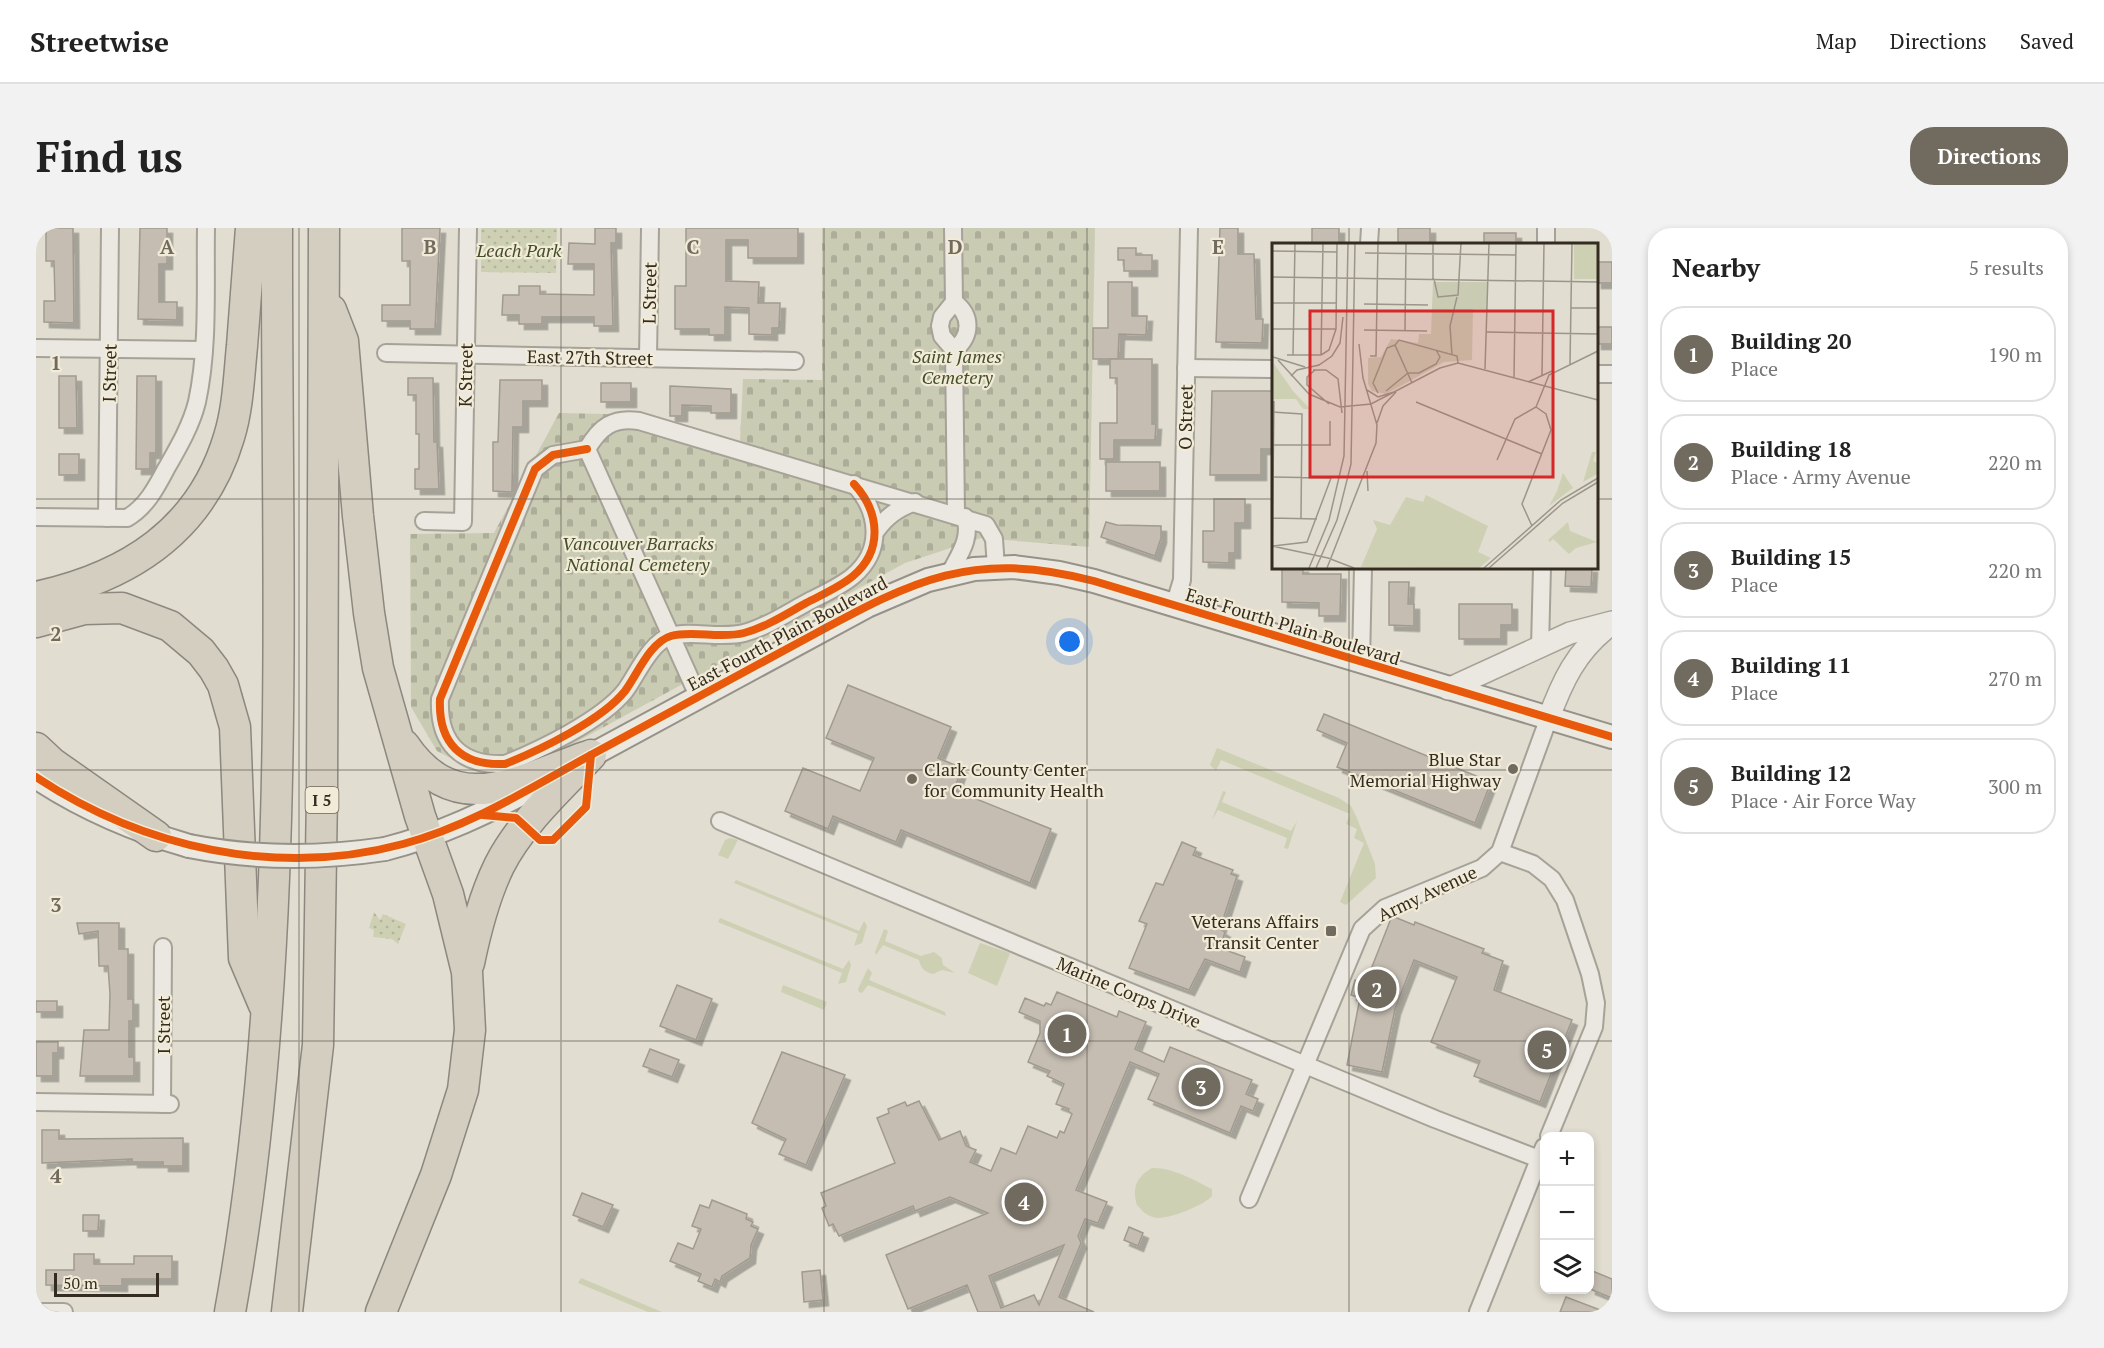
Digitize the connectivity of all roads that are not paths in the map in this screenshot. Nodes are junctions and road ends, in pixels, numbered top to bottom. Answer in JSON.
{"nodes":[{"id":1,"x":110,"y":228,"type":"edge"},
{"id":2,"x":207,"y":228,"type":"edge"},
{"id":3,"x":251,"y":228,"type":"edge"},
{"id":4,"x":277,"y":228,"type":"edge"},
{"id":5,"x":324,"y":228,"type":"edge"},
{"id":6,"x":468,"y":228,"type":"edge"},
{"id":7,"x":650,"y":228,"type":"edge"},
{"id":8,"x":953,"y":228,"type":"edge"},
{"id":9,"x":1189,"y":228,"type":"edge"},
{"id":10,"x":322,"y":287,"type":"junction"},
{"id":11,"x":954,"y":302,"type":"junction"},
{"id":12,"x":36,"y":348,"type":"edge"},
{"id":13,"x":109,"y":349,"type":"junction"},
{"id":14,"x":204,"y":350,"type":"junction"},
{"id":15,"x":954,"y":350,"type":"junction"},
{"id":16,"x":386,"y":353,"type":"dead end"},
{"id":17,"x":466,"y":355,"type":"junction"},
{"id":18,"x":648,"y":358,"type":"junction"},
{"id":19,"x":795,"y":361,"type":"dead end"},
{"id":20,"x":1186,"y":368,"type":"junction"},
{"id":21,"x":1272,"y":369,"type":"edge"},
{"id":22,"x":587,"y":449,"type":"junction"},
{"id":23,"x":854,"y":484,"type":"junction"},
{"id":24,"x":915,"y":502,"type":"junction"},
{"id":25,"x":960,"y":516,"type":"junction"},
{"id":26,"x":36,"y":517,"type":"edge"},
{"id":27,"x":107,"y":518,"type":"junction"},
{"id":28,"x":424,"y":521,"type":"dead end"},
{"id":29,"x":876,"y":531,"type":"junction"},
{"id":30,"x":996,"y":567,"type":"junction"},
{"id":31,"x":1363,"y":568,"type":"edge"},
{"id":32,"x":1542,"y":568,"type":"edge"},
{"id":33,"x":950,"y":573,"type":"junction"},
{"id":34,"x":47,"y":599,"type":"edge"},
{"id":35,"x":1173,"y":606,"type":"junction"},
{"id":36,"x":36,"y":621,"type":"edge"},
{"id":37,"x":1612,"y":623,"type":"edge"},
{"id":38,"x":36,"y":632,"type":"edge"},
{"id":39,"x":670,"y":636,"type":"junction"},
{"id":40,"x":1540,"y":647,"type":"junction"},
{"id":41,"x":1361,"y":663,"type":"junction"},
{"id":42,"x":1448,"y":689,"type":"junction"},
{"id":43,"x":698,"y":696,"type":"junction"},
{"id":44,"x":1548,"y":720,"type":"junction"},
{"id":45,"x":399,"y":737,"type":"junction"},
{"id":46,"x":1612,"y":737,"type":"edge"},
{"id":47,"x":36,"y":748,"type":"edge"},
{"id":48,"x":591,"y":755,"type":"junction"},
{"id":49,"x":36,"y":777,"type":"edge"},
{"id":50,"x":720,"y":821,"type":"dead end"},
{"id":51,"x":156,"y":836,"type":"junction"},
{"id":52,"x":428,"y":836,"type":"junction"},
{"id":53,"x":1500,"y":852,"type":"junction"},
{"id":54,"x":163,"y":947,"type":"dead end"},
{"id":55,"x":467,"y":972,"type":"junction"},
{"id":56,"x":265,"y":1008,"type":"junction"},
{"id":57,"x":1305,"y":1065,"type":"junction"},
{"id":58,"x":36,"y":1102,"type":"edge"},
{"id":59,"x":1551,"y":1132,"type":"edge"},
{"id":60,"x":1540,"y":1152,"type":"edge"},
{"id":61,"x":1540,"y":1158,"type":"edge"},
{"id":62,"x":1249,"y":1199,"type":"dead end"},
{"id":63,"x":415,"y":1228,"type":"junction"},
{"id":64,"x":36,"y":1312,"type":"edge"},
{"id":65,"x":64,"y":1312,"type":"edge"},
{"id":66,"x":230,"y":1312,"type":"edge"},
{"id":67,"x":287,"y":1312,"type":"edge"},
{"id":68,"x":381,"y":1312,"type":"edge"},
{"id":69,"x":406,"y":1312,"type":"edge"},
{"id":70,"x":1478,"y":1312,"type":"edge"}],
"edges":[{"from":1,"to":13,"type":"street","name":"I Street"},
{"from":2,"to":14,"type":"street"},
{"from":3,"to":34,"type":"highway"},
{"from":4,"to":56,"type":"highway"},
{"from":5,"to":10,"type":"highway","number":"I 5"},
{"from":6,"to":17,"type":"street","name":"K Street"},
{"from":7,"to":18,"type":"street","name":"L Street"},
{"from":8,"to":11,"type":"street"},
{"from":9,"to":20,"type":"street","name":"O Street"},
{"from":10,"to":45,"type":"highway"},
{"from":10,"to":67,"type":"highway","number":"I 5"},
{"from":11,"to":15,"type":"street"},
{"from":11,"to":15,"type":"street"},
{"from":12,"to":13,"type":"street"},
{"from":13,"to":14,"type":"street"},
{"from":13,"to":27,"type":"street","name":"I Street"},
{"from":14,"to":27,"type":"street"},
{"from":15,"to":25,"type":"street"},
{"from":16,"to":17,"type":"street","name":"East 27th Street"},
{"from":17,"to":18,"type":"street","name":"East 27th Street"},
{"from":17,"to":28,"type":"street","name":"K Street"},
{"from":18,"to":19,"type":"street","name":"East 27th Street"},
{"from":20,"to":21,"type":"street"},
{"from":20,"to":35,"type":"street","name":"O Street"},
{"from":22,"to":23,"type":"street"},
{"from":22,"to":39,"type":"street"},
{"from":22,"to":39,"type":"street"},
{"from":23,"to":24,"type":"street"},
{"from":23,"to":29,"type":"street"},
{"from":24,"to":25,"type":"street"},
{"from":24,"to":29,"type":"street"},
{"from":25,"to":30,"type":"street"},
{"from":25,"to":33,"type":"street"},
{"from":26,"to":27,"type":"street"},
{"from":29,"to":39,"type":"street"},
{"from":30,"to":33,"type":"main road","name":"East Fourth Plain Boulevard"},
{"from":30,"to":35,"type":"main road","name":"East Fourth Plain Boulevard"},
{"from":31,"to":41,"type":"street"},
{"from":32,"to":40,"type":"street"},
{"from":33,"to":43,"type":"main road","name":"East Fourth Plain Boulevard"},
{"from":34,"to":36,"type":"highway"},
{"from":34,"to":38,"type":"highway"},
{"from":34,"to":56,"type":"highway"},
{"from":35,"to":41,"type":"main road","name":"East Fourth Plain Boulevard"},
{"from":37,"to":40,"type":"street"},
{"from":37,"to":44,"type":"street"},
{"from":39,"to":43,"type":"street"},
{"from":40,"to":42,"type":"street"},
{"from":41,"to":42,"type":"main road","name":"East Fourth Plain Boulevard"},
{"from":42,"to":44,"type":"main road","name":"East Fourth Plain Boulevard"},
{"from":43,"to":48,"type":"main road","name":"East Fourth Plain Boulevard"},
{"from":44,"to":46,"type":"main road","name":"East Fourth Plain Boulevard"},
{"from":44,"to":53,"type":"street"},
{"from":45,"to":48,"type":"highway"},
{"from":45,"to":52,"type":"highway"},
{"from":47,"to":51,"type":"highway"},
{"from":48,"to":52,"type":"main road","name":"East Fourth Plain Boulevard"},
{"from":48,"to":55,"type":"highway"},
{"from":49,"to":51,"type":"main road","name":"East Fourth Plain Boulevard"},
{"from":50,"to":57,"type":"street","name":"Marine Corps Drive"},
{"from":51,"to":52,"type":"main road","name":"East Fourth Plain Boulevard","bridge":true},
{"from":52,"to":55,"type":"highway"},
{"from":53,"to":57,"type":"street","name":"Army Avenue"},
{"from":53,"to":59,"type":"street"},
{"from":54,"to":58,"type":"street","name":"I Street"},
{"from":55,"to":63,"type":"highway"},
{"from":56,"to":66,"type":"highway"},
{"from":57,"to":60,"type":"street","name":"Marine Corps Drive"},
{"from":57,"to":62,"type":"street","name":"Army Avenue"},
{"from":61,"to":70,"type":"street"},
{"from":63,"to":68,"type":"highway"},
{"from":63,"to":69,"type":"highway"},
{"from":64,"to":65,"type":"street"}]}
